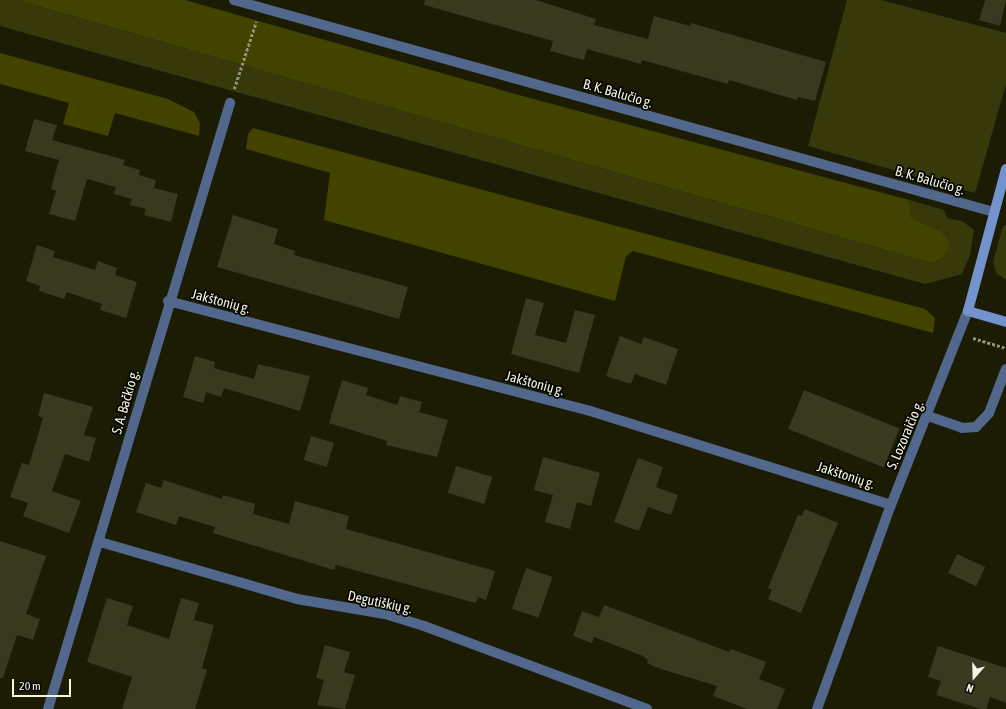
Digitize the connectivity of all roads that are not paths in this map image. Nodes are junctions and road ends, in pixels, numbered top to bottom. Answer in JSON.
{"nodes":[{"id":1,"x":234,"y":0,"type":"edge"},
{"id":2,"x":262,"y":4,"type":"edge"},
{"id":3,"x":230,"y":103,"type":"road end"},
{"id":4,"x":1006,"y":168,"type":"edge"},
{"id":5,"x":994,"y":212,"type":"junction"},
{"id":6,"x":168,"y":301,"type":"junction"},
{"id":7,"x":968,"y":311,"type":"junction"},
{"id":8,"x":1006,"y":322,"type":"edge"},
{"id":9,"x":1006,"y":369,"type":"edge"},
{"id":10,"x":928,"y":416,"type":"junction"},
{"id":11,"x":891,"y":505,"type":"junction"},
{"id":12,"x":100,"y":542,"type":"junction"},
{"id":13,"x":48,"y":709,"type":"edge"},
{"id":14,"x":647,"y":709,"type":"edge"},
{"id":15,"x":817,"y":709,"type":"edge"}],
"edges":[{"from":1,"to":2,"type":"street","name":"B. K. Balučio g."},
{"from":2,"to":5,"type":"street","name":"B. K. Balučio g."},
{"from":3,"to":6,"type":"street","name":"S. A. Bačkio g."},
{"from":4,"to":5,"type":"street","name":"S. Lozoraičio g."},
{"from":5,"to":7,"type":"street","name":"S. Lozoraičio g."},
{"from":6,"to":11,"type":"street","name":"Jakštonių g."},
{"from":6,"to":12,"type":"street","name":"S. A. Bačkio g."},
{"from":7,"to":8,"type":"street"},
{"from":7,"to":10,"type":"street","name":"S. Lozoraičio g."},
{"from":9,"to":10,"type":"street"},
{"from":10,"to":11,"type":"street","name":"S. Lozoraičio g."},
{"from":11,"to":15,"type":"street","name":"S. Lozoraičio g."},
{"from":12,"to":13,"type":"street","name":"S. A. Bačkio g."},
{"from":12,"to":14,"type":"street","name":"Degutiškių g."}]}
